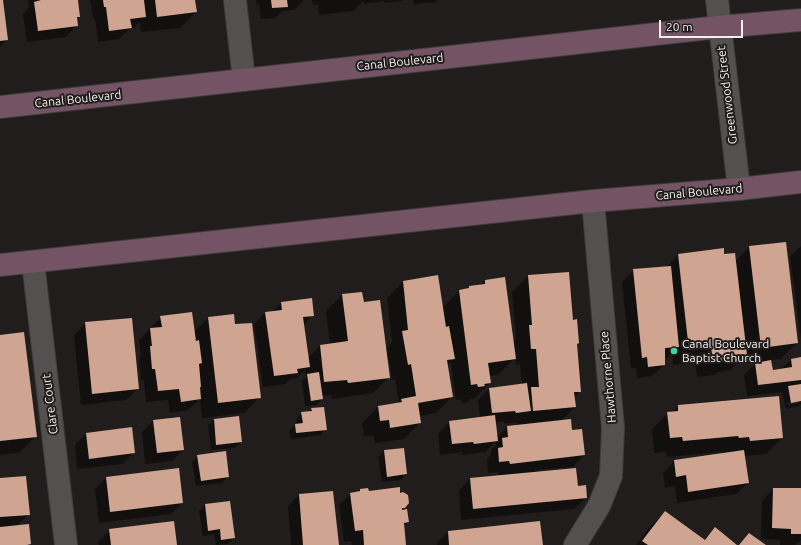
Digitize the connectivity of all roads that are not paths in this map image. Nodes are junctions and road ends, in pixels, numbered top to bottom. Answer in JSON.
{"nodes":[{"id":1,"x":236,"y":0,"type":"edge"},
{"id":2,"x":717,"y":0,"type":"edge"},
{"id":3,"x":801,"y":20,"type":"edge"},
{"id":4,"x":719,"y":27,"type":"junction"},
{"id":5,"x":244,"y":80,"type":"junction"},
{"id":6,"x":0,"y":107,"type":"edge"},
{"id":7,"x":801,"y":182,"type":"edge"},
{"id":8,"x":739,"y":189,"type":"junction"},
{"id":9,"x":593,"y":201,"type":"junction"},
{"id":10,"x":33,"y":262,"type":"junction"},
{"id":11,"x":0,"y":265,"type":"edge"},
{"id":12,"x":66,"y":545,"type":"edge"},
{"id":13,"x":575,"y":545,"type":"edge"}],
"edges":[{"from":1,"to":5,"type":"street"},
{"from":2,"to":4,"type":"street","name":"Greenwood Street"},
{"from":3,"to":4,"type":"main road","name":"Canal Boulevard"},
{"from":4,"to":5,"type":"main road","name":"Canal Boulevard"},
{"from":4,"to":8,"type":"street","name":"Greenwood Street"},
{"from":5,"to":6,"type":"main road","name":"Canal Boulevard"},
{"from":7,"to":8,"type":"main road","name":"Canal Boulevard"},
{"from":8,"to":9,"type":"main road","name":"Canal Boulevard"},
{"from":9,"to":10,"type":"main road","name":"Canal Boulevard"},
{"from":9,"to":13,"type":"street","name":"Hawthorne Place"},
{"from":10,"to":11,"type":"main road","name":"Canal Boulevard"},
{"from":10,"to":12,"type":"street","name":"Clare Court"}]}
